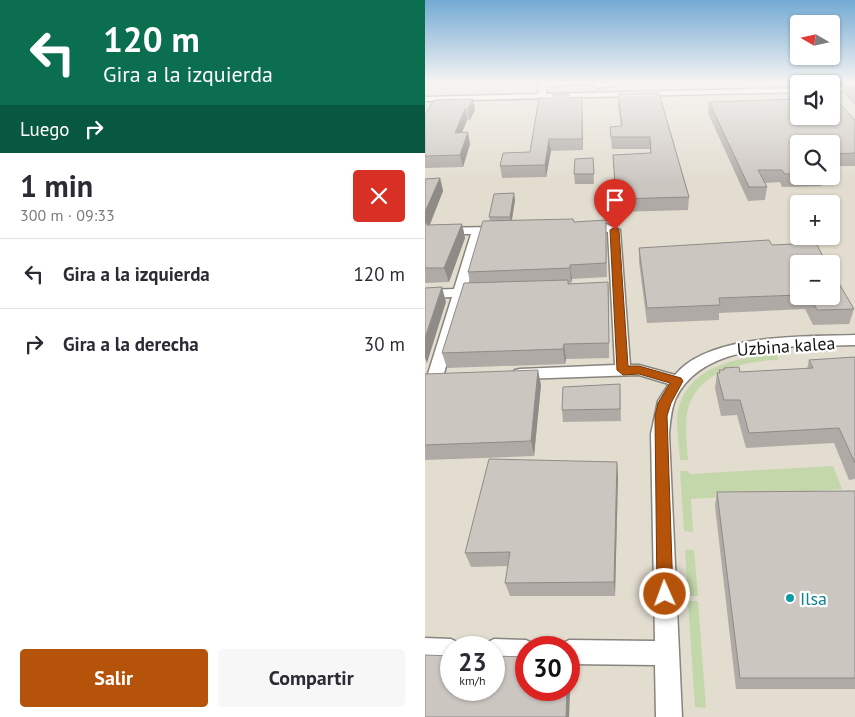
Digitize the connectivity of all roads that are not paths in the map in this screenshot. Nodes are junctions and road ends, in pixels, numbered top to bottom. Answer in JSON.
{"nodes":[{"id":1,"x":576,"y":228,"type":"edge"},
{"id":2,"x":507,"y":229,"type":"edge"},
{"id":3,"x":477,"y":230,"type":"junction"},
{"id":4,"x":425,"y":231,"type":"edge"},
{"id":5,"x":499,"y":291,"type":"edge"},
{"id":6,"x":459,"y":293,"type":"junction"},
{"id":7,"x":425,"y":294,"type":"edge"},
{"id":8,"x":855,"y":340,"type":"edge"},
{"id":9,"x":623,"y":370,"type":"junction"},
{"id":10,"x":505,"y":375,"type":"edge"},
{"id":11,"x":455,"y":377,"type":"edge"},
{"id":12,"x":430,"y":378,"type":"edge"},
{"id":13,"x":677,"y":381,"type":"junction"},
{"id":14,"x":425,"y":650,"type":"edge"},
{"id":15,"x":440,"y":651,"type":"edge"},
{"id":16,"x":580,"y":652,"type":"edge"},
{"id":17,"x":667,"y":654,"type":"junction"},
{"id":18,"x":669,"y":717,"type":"edge"}],
"edges":[{"from":1,"to":9,"type":"street"},
{"from":2,"to":3,"type":"street"},
{"from":3,"to":4,"type":"street"},
{"from":3,"to":6,"type":"street"},
{"from":5,"to":6,"type":"street"},
{"from":6,"to":7,"type":"street"},
{"from":6,"to":12,"type":"street"},
{"from":8,"to":13,"type":"street","name":"Uzbina kalea"},
{"from":9,"to":10,"type":"street"},
{"from":9,"to":13,"type":"street"},
{"from":11,"to":12,"type":"street"},
{"from":13,"to":17,"type":"street","name":"Uzbina kalea"},
{"from":14,"to":15,"type":"street"},
{"from":16,"to":17,"type":"street"},
{"from":17,"to":18,"type":"street","name":"Uzbina kalea"}]}
